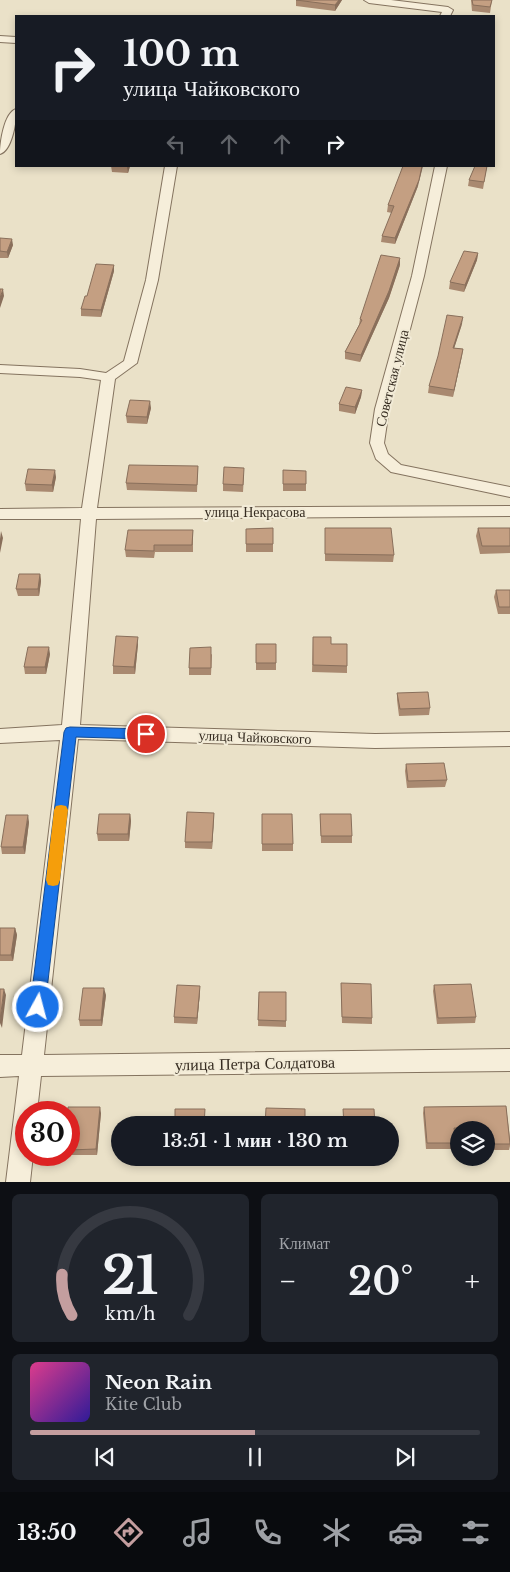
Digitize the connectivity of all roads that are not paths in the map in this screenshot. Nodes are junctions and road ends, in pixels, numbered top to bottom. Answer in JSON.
{"nodes":[{"id":1,"x":369,"y":0,"type":"edge"},
{"id":2,"x":447,"y":9,"type":"edge"},
{"id":3,"x":0,"y":40,"type":"edge"},
{"id":4,"x":15,"y":40,"type":"edge"},
{"id":5,"x":15,"y":114,"type":"edge"},
{"id":6,"x":0,"y":151,"type":"edge"},
{"id":7,"x":170,"y":167,"type":"edge"},
{"id":8,"x":441,"y":167,"type":"edge"},
{"id":9,"x":0,"y":368,"type":"edge"},
{"id":10,"x":108,"y":377,"type":"junction"},
{"id":11,"x":510,"y":492,"type":"edge"},
{"id":12,"x":510,"y":511,"type":"edge"},
{"id":13,"x":0,"y":514,"type":"edge"},
{"id":14,"x":89,"y":514,"type":"junction"},
{"id":15,"x":70,"y":732,"type":"junction"},
{"id":16,"x":0,"y":736,"type":"edge"},
{"id":17,"x":510,"y":739,"type":"edge"},
{"id":18,"x":510,"y":1060,"type":"edge"},
{"id":19,"x":0,"y":1066,"type":"edge"},
{"id":20,"x":31,"y":1066,"type":"junction"},
{"id":21,"x":18,"y":1182,"type":"edge"}],
"edges":[{"from":1,"to":2,"type":"street"},
{"from":3,"to":4,"type":"street"},
{"from":5,"to":6,"type":"street"},
{"from":7,"to":10,"type":"street"},
{"from":8,"to":11,"type":"street","name":"Советская улица"},
{"from":9,"to":10,"type":"street"},
{"from":10,"to":14,"type":"street"},
{"from":12,"to":14,"type":"street","name":"улица Некрасова"},
{"from":13,"to":14,"type":"street","name":"улица Некрасова"},
{"from":14,"to":15,"type":"street"},
{"from":15,"to":16,"type":"street","name":"улица Чайковского"},
{"from":15,"to":17,"type":"street","name":"улица Чайковского"},
{"from":15,"to":20,"type":"street"},
{"from":18,"to":20,"type":"street","name":"улица Петра Солдатова"},
{"from":19,"to":20,"type":"street","name":"улица Петра Солдатова"},
{"from":20,"to":21,"type":"street"}]}
